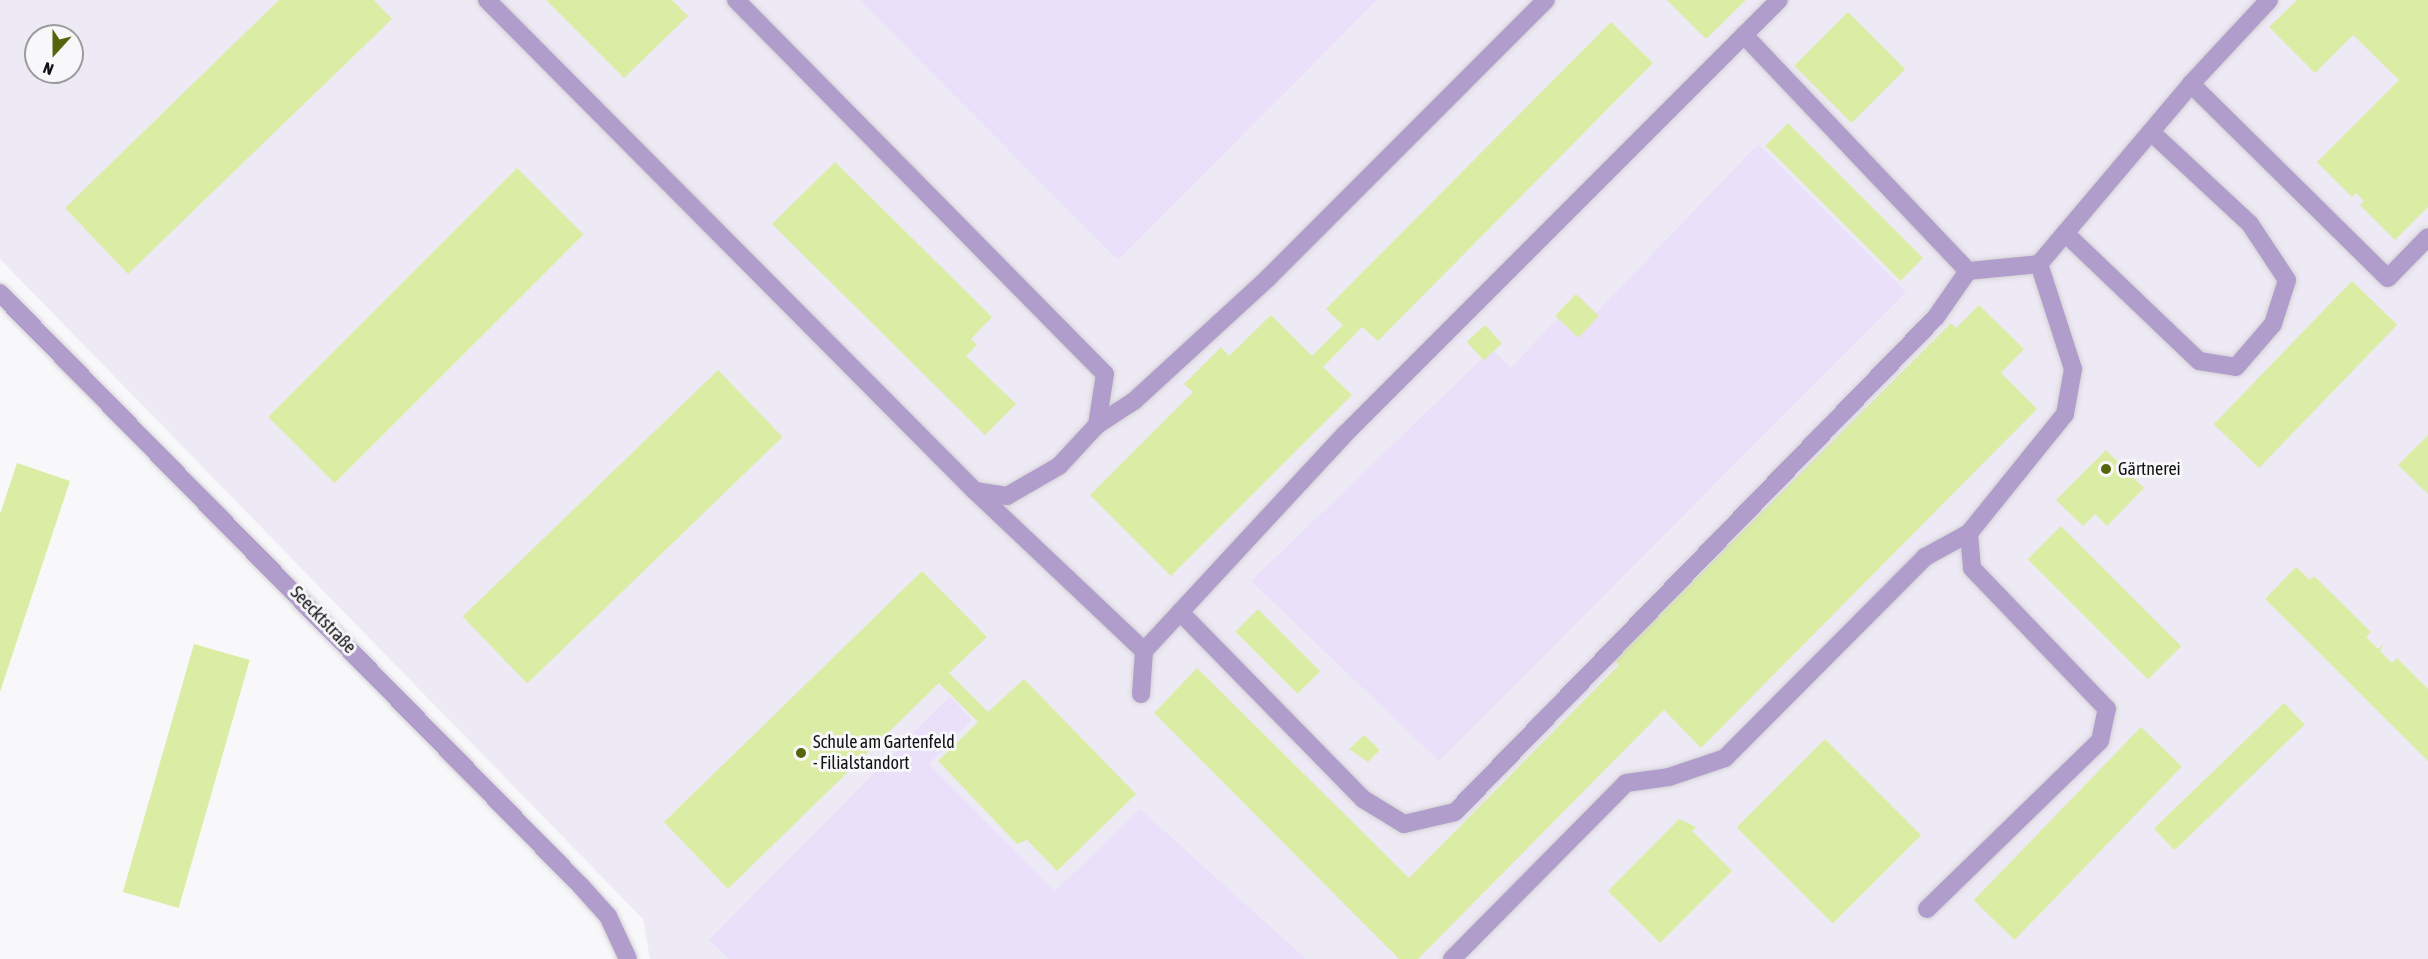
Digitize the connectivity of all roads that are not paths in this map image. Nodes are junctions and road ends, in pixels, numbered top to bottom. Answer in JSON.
{"nodes":[{"id":1,"x":487,"y":0,"type":"edge"},
{"id":2,"x":736,"y":0,"type":"edge"},
{"id":3,"x":1546,"y":0,"type":"edge"},
{"id":4,"x":1779,"y":0,"type":"edge"},
{"id":5,"x":2269,"y":0,"type":"edge"},
{"id":6,"x":1744,"y":35,"type":"junction"},
{"id":7,"x":2192,"y":84,"type":"junction"},
{"id":8,"x":2151,"y":132,"type":"junction"},
{"id":9,"x":2065,"y":233,"type":"junction"},
{"id":10,"x":2428,"y":237,"type":"edge"},
{"id":11,"x":2039,"y":264,"type":"junction"},
{"id":12,"x":1968,"y":271,"type":"junction"},
{"id":13,"x":0,"y":293,"type":"edge"},
{"id":14,"x":1097,"y":425,"type":"junction"},
{"id":15,"x":975,"y":491,"type":"junction"},
{"id":16,"x":1969,"y":532,"type":"junction"},
{"id":17,"x":1180,"y":612,"type":"junction"},
{"id":18,"x":1144,"y":651,"type":"junction"},
{"id":19,"x":1142,"y":694,"type":"dead end"},
{"id":20,"x":1927,"y":909,"type":"dead end"},
{"id":21,"x":628,"y":959,"type":"edge"},
{"id":22,"x":1452,"y":959,"type":"edge"}],
"edges":[{"from":1,"to":15,"type":"street"},
{"from":2,"to":14,"type":"street"},
{"from":3,"to":14,"type":"street"},
{"from":4,"to":6,"type":"street"},
{"from":5,"to":7,"type":"street"},
{"from":6,"to":12,"type":"street"},
{"from":6,"to":17,"type":"street"},
{"from":7,"to":8,"type":"street"},
{"from":7,"to":10,"type":"street"},
{"from":8,"to":9,"type":"street"},
{"from":8,"to":9,"type":"street"},
{"from":9,"to":11,"type":"street"},
{"from":11,"to":12,"type":"street"},
{"from":11,"to":16,"type":"street"},
{"from":12,"to":17,"type":"street"},
{"from":13,"to":21,"type":"street","name":"Seecktstraße"},
{"from":14,"to":15,"type":"street"},
{"from":15,"to":18,"type":"street"},
{"from":16,"to":20,"type":"street"},
{"from":16,"to":22,"type":"street"},
{"from":17,"to":18,"type":"street"},
{"from":18,"to":19,"type":"street"}]}
